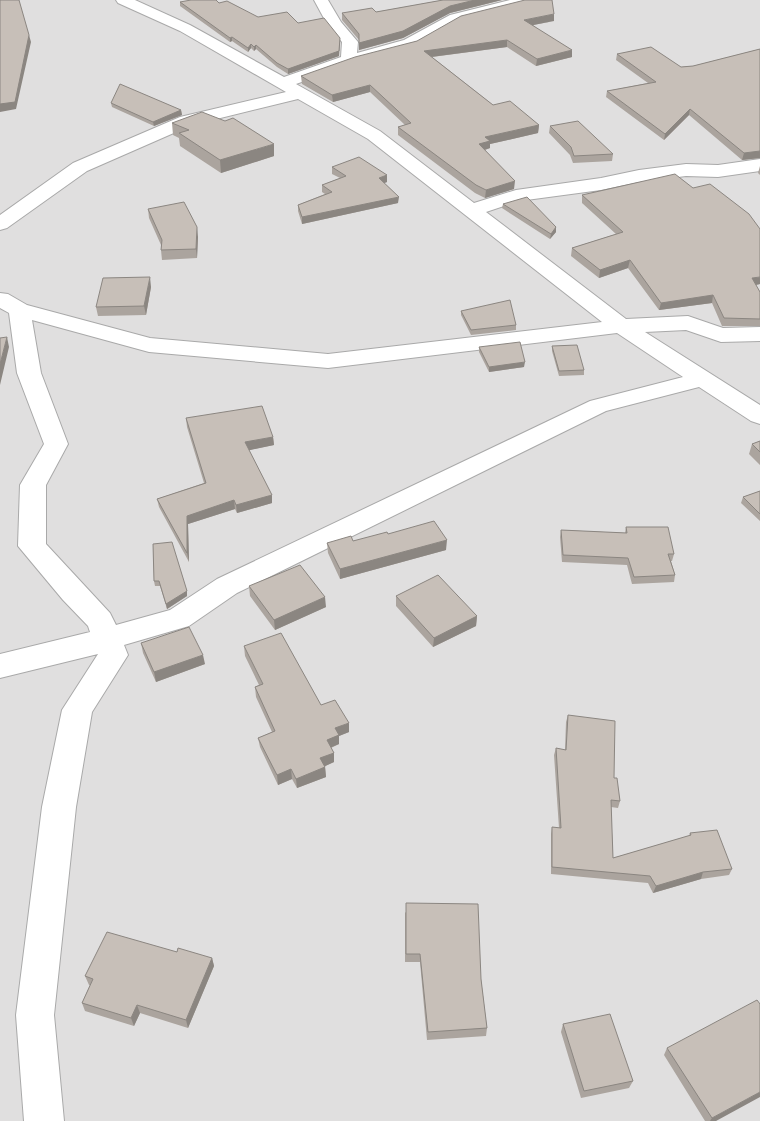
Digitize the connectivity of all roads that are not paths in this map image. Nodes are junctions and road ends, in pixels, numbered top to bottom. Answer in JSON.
{"nodes":[{"id":1,"x":123,"y":0,"type":"edge"},
{"id":2,"x":321,"y":0,"type":"edge"},
{"id":3,"x":528,"y":0,"type":"edge"},
{"id":4,"x":348,"y":60,"type":"junction"},
{"id":5,"x":283,"y":82,"type":"junction"},
{"id":6,"x":299,"y":94,"type":"junction"},
{"id":7,"x":760,"y":165,"type":"edge"},
{"id":8,"x":471,"y":210,"type":"junction"},
{"id":9,"x":0,"y":224,"type":"edge"},
{"id":10,"x":10,"y":305,"type":"edge"},
{"id":11,"x":621,"y":326,"type":"junction"},
{"id":12,"x":760,"y":334,"type":"edge"},
{"id":13,"x":703,"y":380,"type":"junction"},
{"id":14,"x":760,"y":416,"type":"edge"},
{"id":15,"x":107,"y":639,"type":"junction"},
{"id":16,"x":0,"y":666,"type":"edge"},
{"id":17,"x":44,"y":1121,"type":"edge"}],
"edges":[{"from":1,"to":5,"type":"street"},
{"from":2,"to":4,"type":"street"},
{"from":3,"to":4,"type":"street"},
{"from":4,"to":5,"type":"street"},
{"from":5,"to":6,"type":"street"},
{"from":6,"to":8,"type":"street"},
{"from":6,"to":9,"type":"street"},
{"from":7,"to":8,"type":"street"},
{"from":8,"to":11,"type":"street"},
{"from":10,"to":11,"type":"street"},
{"from":10,"to":15,"type":"street"},
{"from":11,"to":12,"type":"street"},
{"from":11,"to":13,"type":"street"},
{"from":13,"to":14,"type":"street"},
{"from":13,"to":15,"type":"street"},
{"from":15,"to":16,"type":"street"},
{"from":15,"to":17,"type":"street"}]}
